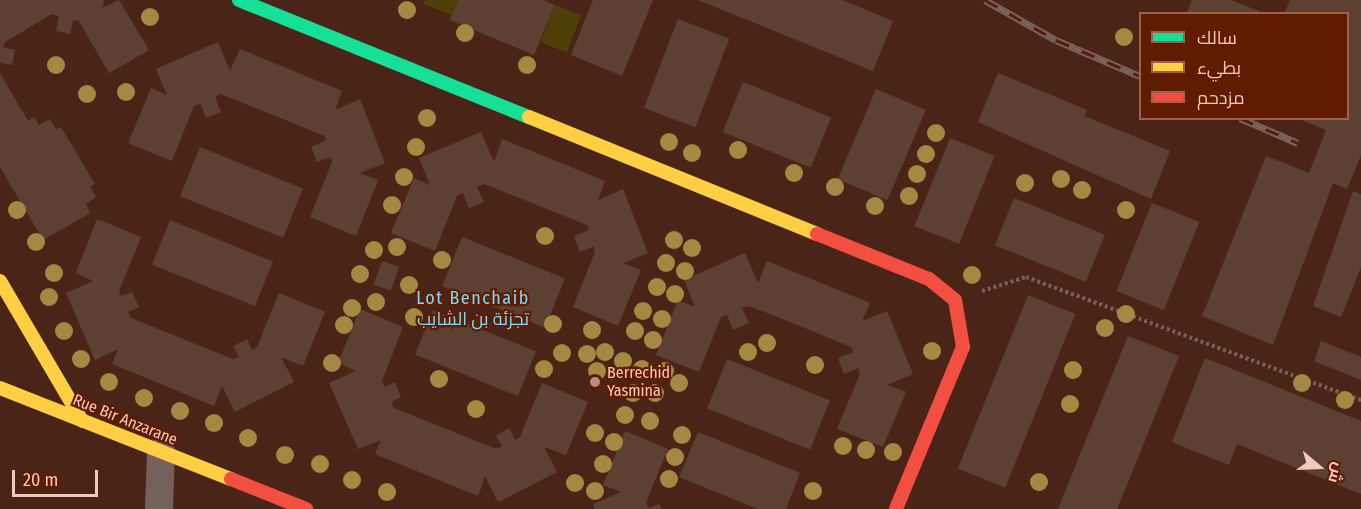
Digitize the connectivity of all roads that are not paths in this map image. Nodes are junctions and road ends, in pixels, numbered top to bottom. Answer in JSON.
{"nodes":[{"id":1,"x":239,"y":0,"type":"edge"},
{"id":2,"x":0,"y":280,"type":"edge"},
{"id":3,"x":0,"y":388,"type":"edge"},
{"id":4,"x":82,"y":421,"type":"junction"},
{"id":5,"x":161,"y":452,"type":"junction"},
{"id":6,"x":159,"y":509,"type":"edge"},
{"id":7,"x":306,"y":509,"type":"edge"},
{"id":8,"x":896,"y":509,"type":"edge"}],
"edges":[{"from":1,"to":8,"type":"street"},
{"from":2,"to":4,"type":"street"},
{"from":3,"to":4,"type":"street","name":"Rue Bir Anzarane"},
{"from":4,"to":5,"type":"street","name":"Rue Bir Anzarane"},
{"from":5,"to":6,"type":"street"},
{"from":5,"to":7,"type":"street","name":"Rue Bir Anzarane"}]}
